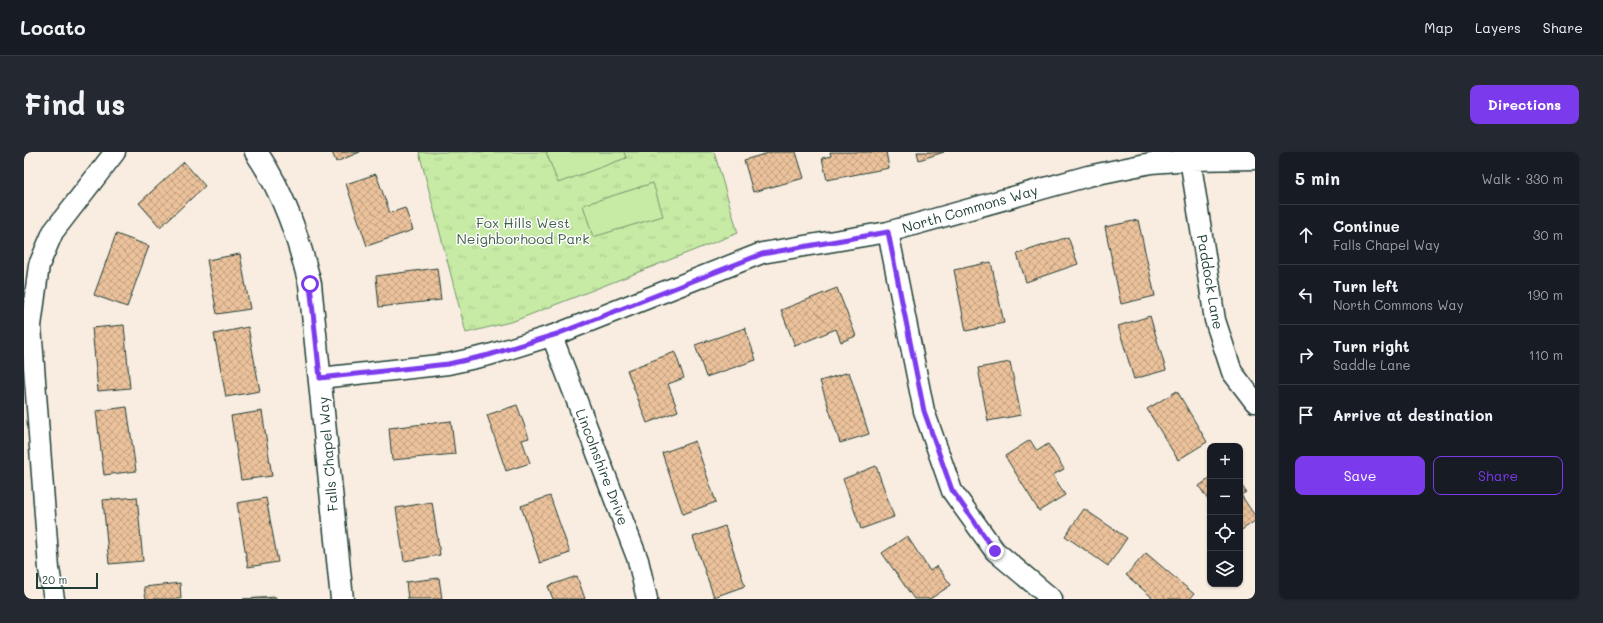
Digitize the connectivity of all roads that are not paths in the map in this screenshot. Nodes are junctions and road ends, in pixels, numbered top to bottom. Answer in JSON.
{"nodes":[{"id":1,"x":115,"y":152,"type":"edge"},
{"id":2,"x":256,"y":152,"type":"edge"},
{"id":3,"x":1189,"y":156,"type":"edge"},
{"id":4,"x":1255,"y":159,"type":"edge"},
{"id":5,"x":888,"y":232,"type":"junction"},
{"id":6,"x":552,"y":336,"type":"junction"},
{"id":7,"x":320,"y":378,"type":"junction"},
{"id":8,"x":1255,"y":402,"type":"edge"},
{"id":9,"x":54,"y":599,"type":"edge"},
{"id":10,"x":342,"y":599,"type":"edge"},
{"id":11,"x":647,"y":599,"type":"edge"},
{"id":12,"x":1052,"y":599,"type":"edge"}],
"edges":[{"from":1,"to":9,"type":"street"},
{"from":2,"to":7,"type":"street","name":"Falls Chapel Way"},
{"from":3,"to":4,"type":"street","name":"North Commons Way"},
{"from":3,"to":5,"type":"street","name":"North Commons Way"},
{"from":3,"to":8,"type":"street","name":"Paddock Lane"},
{"from":5,"to":6,"type":"street","name":"North Commons Way"},
{"from":5,"to":12,"type":"street"},
{"from":6,"to":7,"type":"street","name":"North Commons Way"},
{"from":6,"to":11,"type":"street","name":"Lincolnshire Drive"},
{"from":7,"to":10,"type":"street","name":"Falls Chapel Way"}]}
